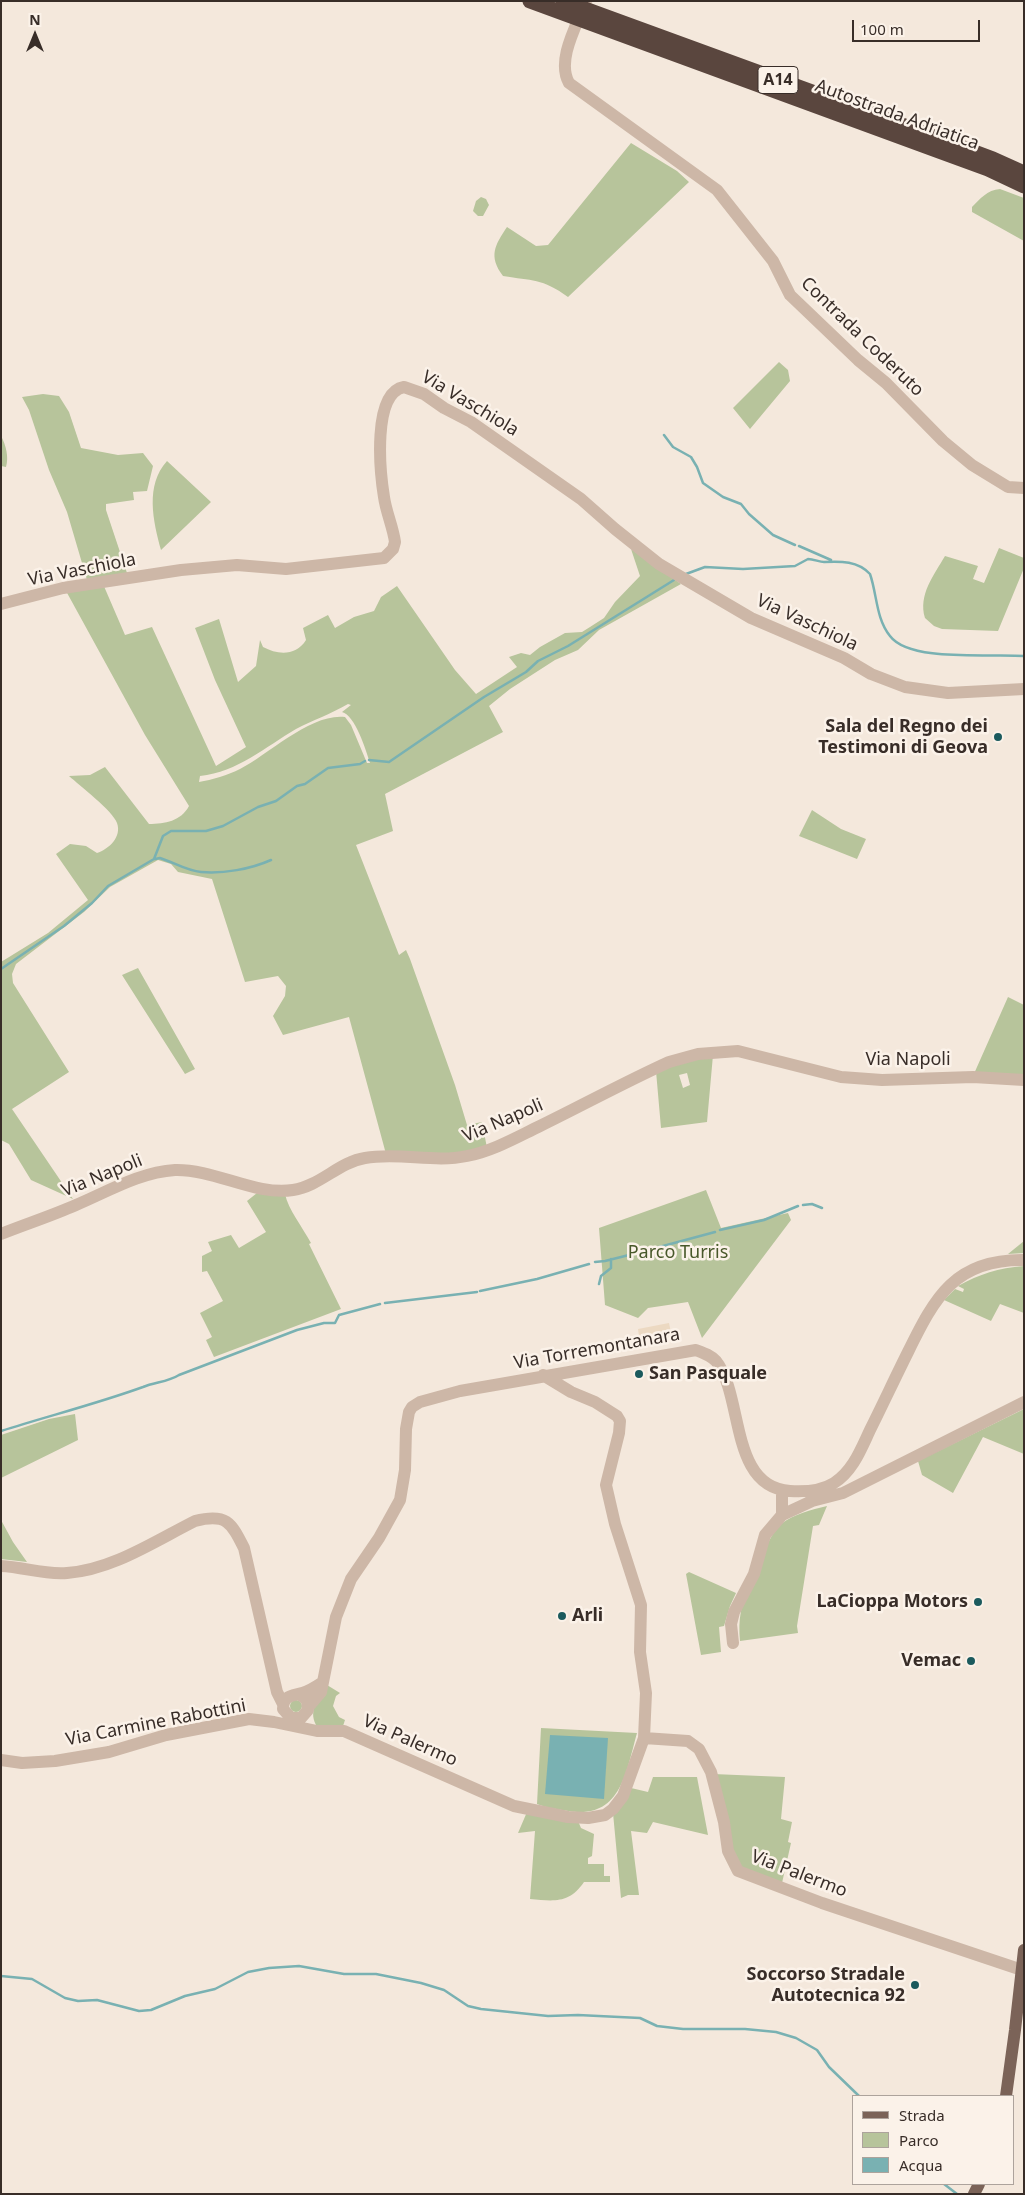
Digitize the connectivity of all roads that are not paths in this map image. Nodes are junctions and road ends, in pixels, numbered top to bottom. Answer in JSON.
{"nodes":[{"id":1,"x":530,"y":1,"type":"edge"},
{"id":2,"x":563,"y":1,"type":"edge"},
{"id":3,"x":586,"y":1,"type":"edge"},
{"id":4,"x":990,"y":164,"type":"junction"},
{"id":5,"x":1024,"y":173,"type":"edge"},
{"id":6,"x":1024,"y":186,"type":"edge"},
{"id":7,"x":1024,"y":488,"type":"edge"},
{"id":8,"x":1,"y":604,"type":"edge"},
{"id":9,"x":1024,"y":689,"type":"edge"},
{"id":10,"x":1024,"y":1080,"type":"edge"},
{"id":11,"x":1,"y":1234,"type":"edge"},
{"id":12,"x":1024,"y":1260,"type":"edge"},
{"id":13,"x":543,"y":1375,"type":"junction"},
{"id":14,"x":1024,"y":1402,"type":"edge"},
{"id":15,"x":782,"y":1490,"type":"junction"},
{"id":16,"x":811,"y":1496,"type":"junction"},
{"id":17,"x":782,"y":1514,"type":"junction"},
{"id":18,"x":1,"y":1566,"type":"edge"},
{"id":19,"x":732,"y":1643,"type":"dead end"},
{"id":20,"x":323,"y":1682,"type":"junction"},
{"id":21,"x":289,"y":1700,"type":"junction"},
{"id":22,"x":309,"y":1708,"type":"junction"},
{"id":23,"x":274,"y":1722,"type":"junction"},
{"id":24,"x":317,"y":1731,"type":"junction"},
{"id":25,"x":644,"y":1738,"type":"junction"},
{"id":26,"x":1,"y":1760,"type":"edge"},
{"id":27,"x":1024,"y":1950,"type":"edge"},
{"id":28,"x":1022,"y":1970,"type":"junction"},
{"id":29,"x":1006,"y":2095,"type":"edge"}],
"edges":[{"from":1,"to":4,"type":"highway","name":"Autostrada Adriatica","number":"A14"},
{"from":2,"to":4,"type":"highway","name":"Autostrada Adriatica","number":"A14"},
{"from":3,"to":7,"type":"street","name":"Contrada Coderuto"},
{"from":4,"to":5,"type":"highway","name":"Autostrada Adriatica","number":"A14"},
{"from":4,"to":6,"type":"highway","name":"Autostrada Adriatica","number":"A14"},
{"from":8,"to":9,"type":"street","name":"Via Vaschiola"},
{"from":10,"to":11,"type":"street","name":"Via Napoli"},
{"from":12,"to":16,"type":"street"},
{"from":13,"to":15,"type":"street","name":"Via Torremontanara"},
{"from":13,"to":20,"type":"street","name":"Via Torremontanara"},
{"from":13,"to":25,"type":"street","name":"Via Palermo"},
{"from":14,"to":16,"type":"street"},
{"from":15,"to":16,"type":"street"},
{"from":15,"to":17,"type":"street"},
{"from":16,"to":17,"type":"street"},
{"from":17,"to":19,"type":"street"},
{"from":18,"to":21,"type":"street"},
{"from":20,"to":21,"type":"street"},
{"from":20,"to":22,"type":"street"},
{"from":21,"to":22,"type":"street"},
{"from":21,"to":22,"type":"street"},
{"from":21,"to":23,"type":"street"},
{"from":22,"to":24,"type":"street"},
{"from":23,"to":24,"type":"street","name":"Via Carmine Rabottini"},
{"from":23,"to":26,"type":"street","name":"Via Carmine Rabottini"},
{"from":24,"to":25,"type":"street","name":"Via Palermo"},
{"from":25,"to":28,"type":"street","name":"Via Palermo"},
{"from":27,"to":28,"type":"main road"},
{"from":28,"to":29,"type":"main road"}]}
